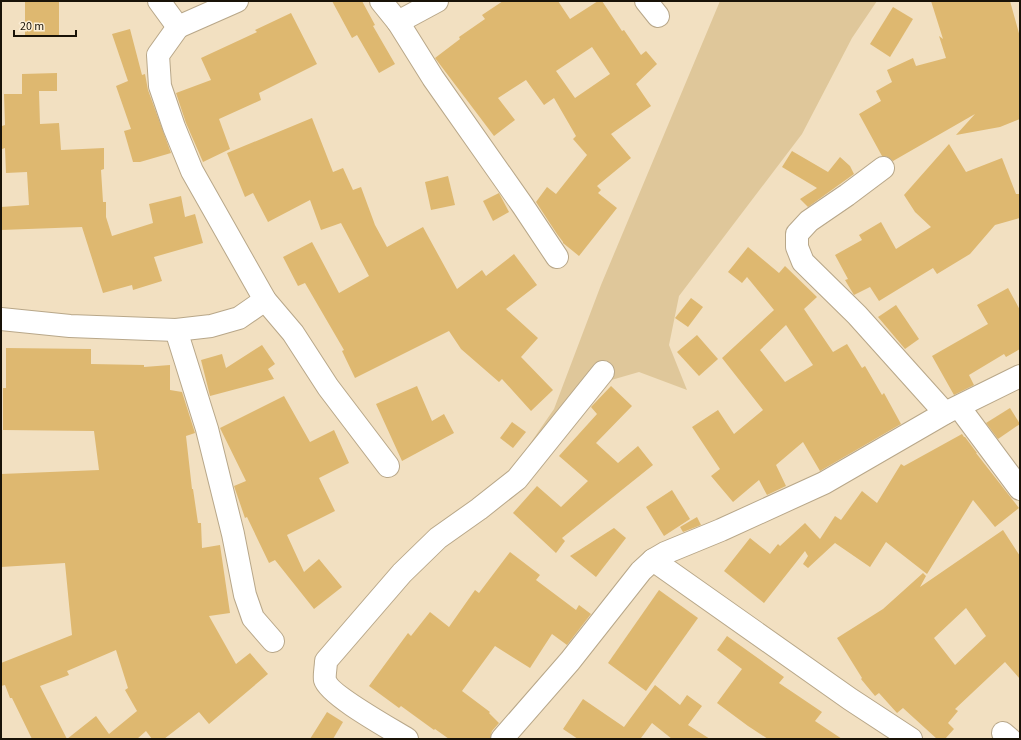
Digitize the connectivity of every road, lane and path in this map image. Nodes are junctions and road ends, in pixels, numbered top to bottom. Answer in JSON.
{"nodes":[{"id":1,"x":159,"y":1,"type":"edge"},
{"id":2,"x":237,"y":1,"type":"edge"},
{"id":3,"x":381,"y":1,"type":"edge"},
{"id":4,"x":437,"y":1,"type":"edge"},
{"id":5,"x":398,"y":22,"type":"junction"},
{"id":6,"x":178,"y":27,"type":"junction"},
{"id":7,"x":883,"y":168,"type":"dead end"},
{"id":8,"x":557,"y":257,"type":"dead end"},
{"id":9,"x":265,"y":300,"type":"junction"},
{"id":10,"x":1,"y":320,"type":"edge"},
{"id":11,"x":176,"y":330,"type":"junction"},
{"id":12,"x":603,"y":372,"type":"dead end"},
{"id":13,"x":1020,"y":376,"type":"edge"},
{"id":14,"x":952,"y":410,"type":"junction"},
{"id":15,"x":388,"y":466,"type":"dead end"},
{"id":16,"x":1020,"y":489,"type":"edge"},
{"id":17,"x":653,"y":560,"type":"junction"},
{"id":18,"x":273,"y":641,"type":"dead end"},
{"id":19,"x":407,"y":739,"type":"edge"},
{"id":20,"x":502,"y":739,"type":"edge"},
{"id":21,"x":911,"y":739,"type":"edge"}],
"edges":[{"from":1,"to":6,"type":"street"},
{"from":2,"to":6,"type":"street"},
{"from":3,"to":5,"type":"street"},
{"from":4,"to":5,"type":"street"},
{"from":5,"to":8,"type":"street"},
{"from":6,"to":9,"type":"street"},
{"from":7,"to":14,"type":"street"},
{"from":9,"to":11,"type":"street"},
{"from":9,"to":15,"type":"street"},
{"from":10,"to":11,"type":"street"},
{"from":11,"to":18,"type":"street"},
{"from":12,"to":19,"type":"street"},
{"from":13,"to":14,"type":"street"},
{"from":14,"to":16,"type":"street"},
{"from":14,"to":17,"type":"street"},
{"from":17,"to":20,"type":"street"},
{"from":17,"to":21,"type":"street"}]}
